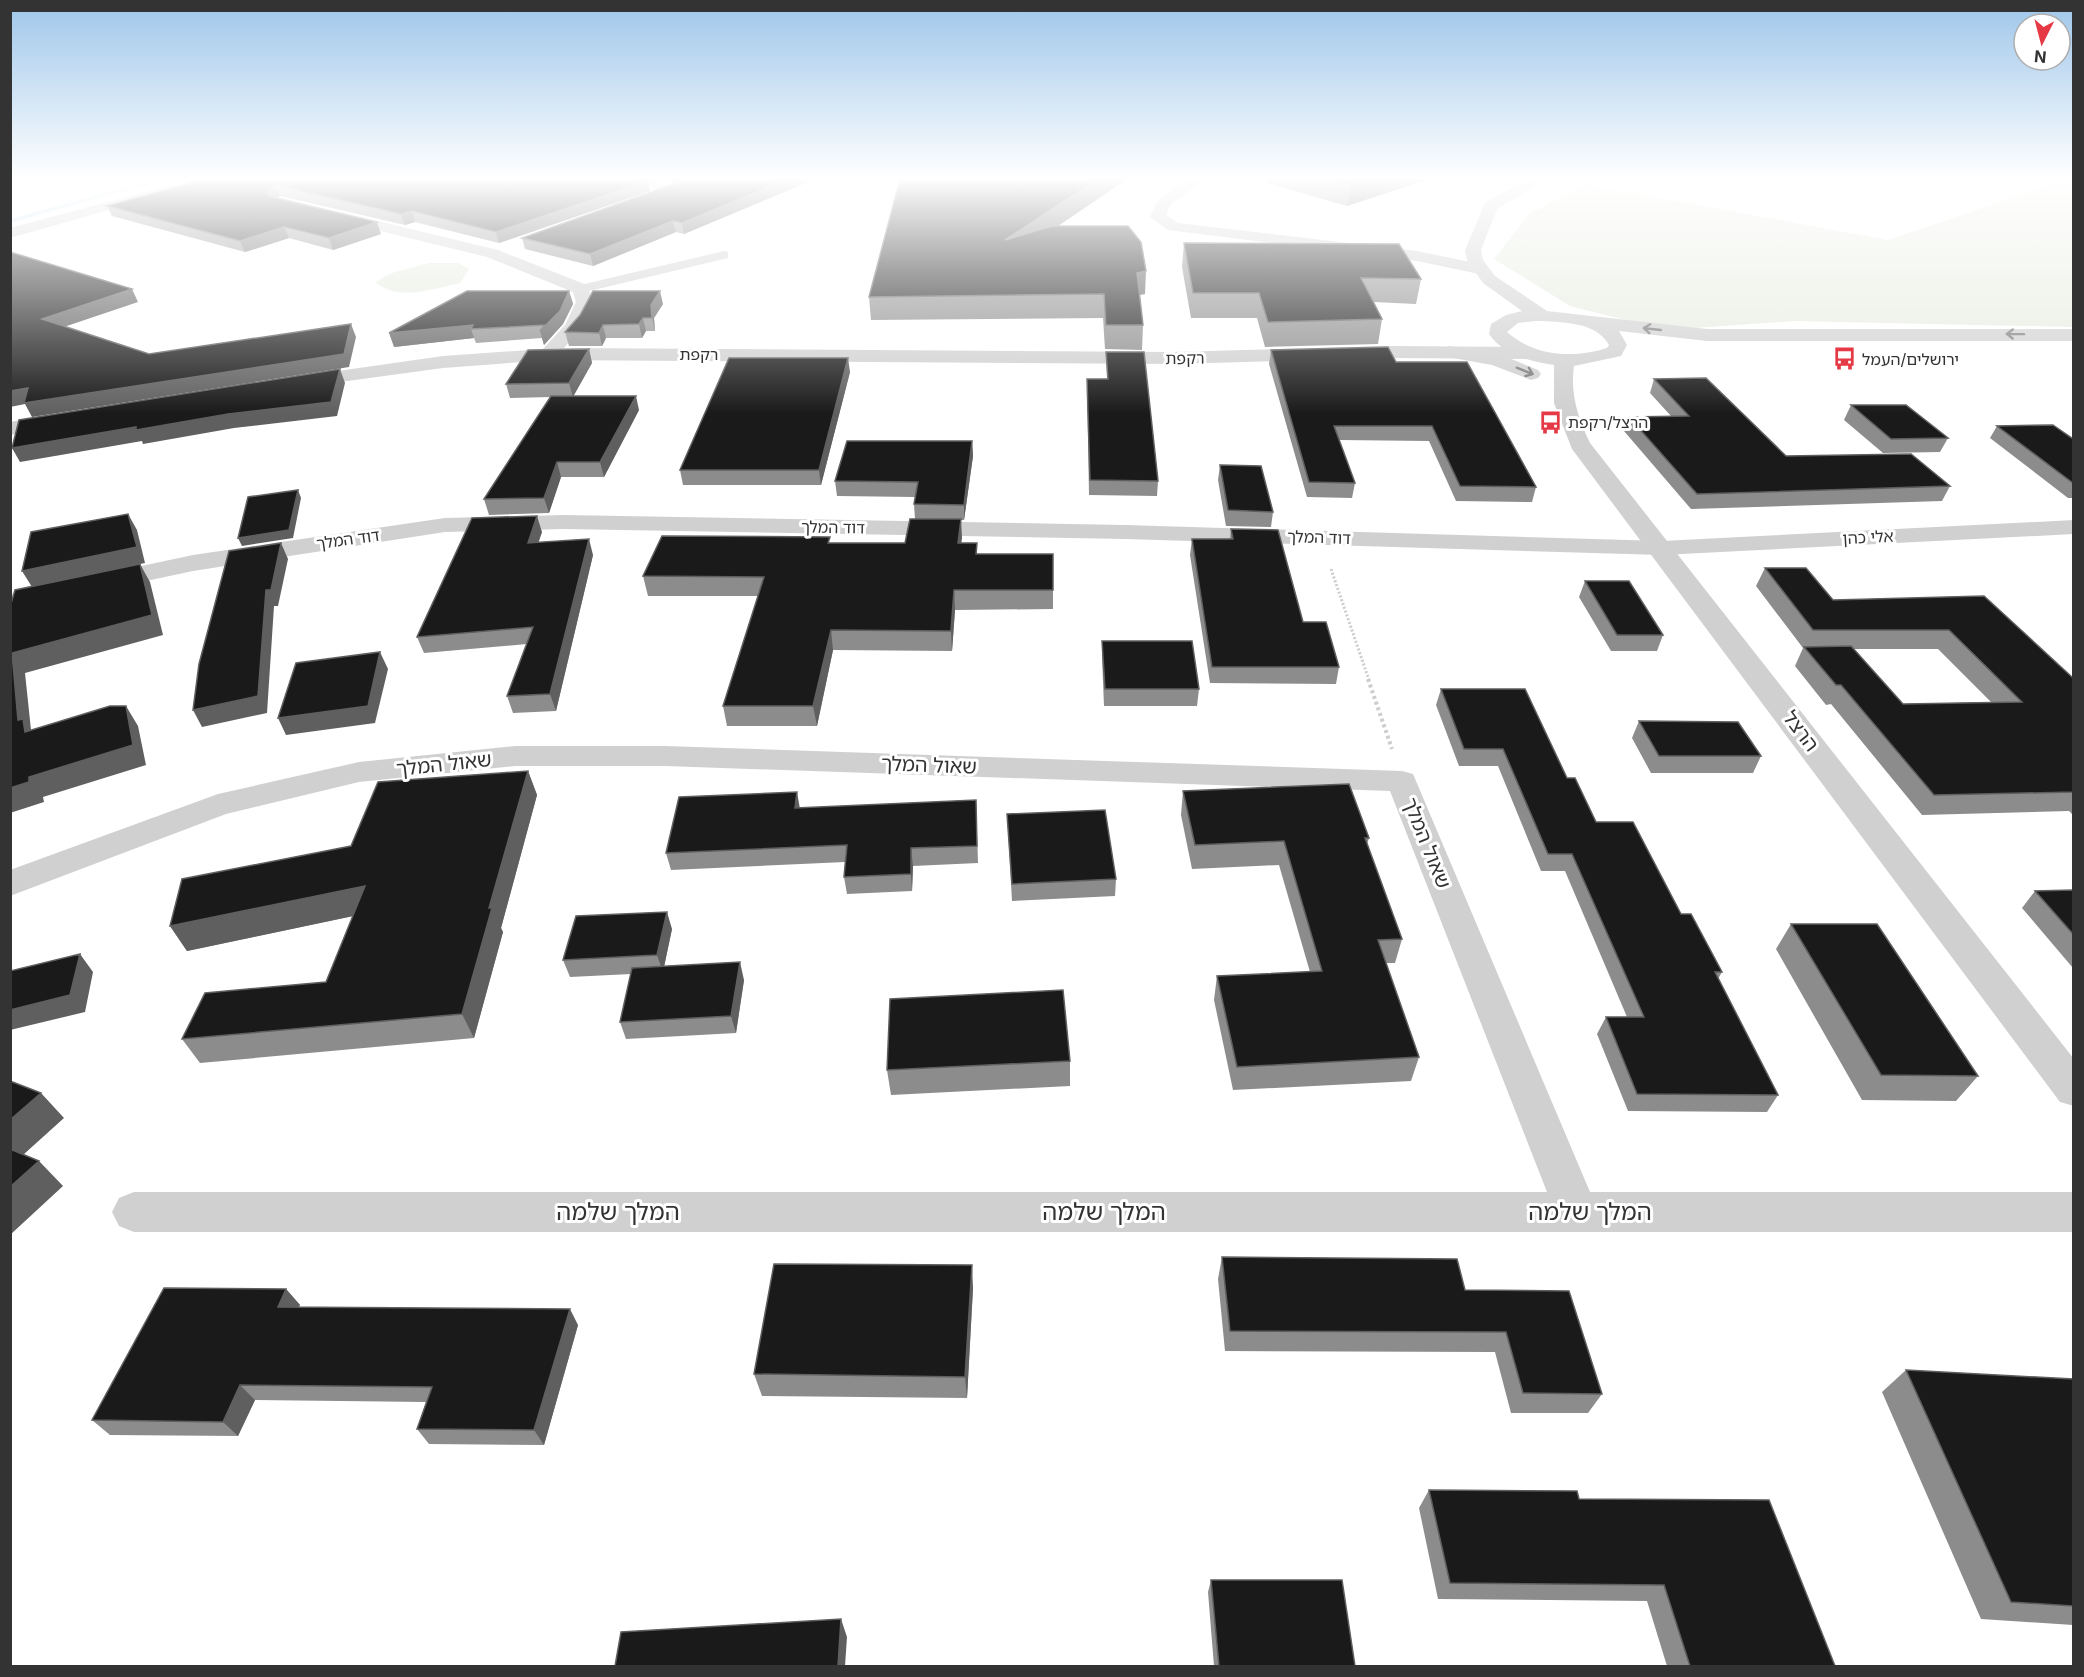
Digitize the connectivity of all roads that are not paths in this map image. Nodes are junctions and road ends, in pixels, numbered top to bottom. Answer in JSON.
{"nodes":[{"id":1,"x":503,"y":257,"type":"edge"},
{"id":2,"x":714,"y":257,"type":"edge"},
{"id":3,"x":1424,"y":257,"type":"edge"},
{"id":4,"x":1475,"y":257,"type":"edge"},
{"id":5,"x":1479,"y":269,"type":"junction"},
{"id":6,"x":581,"y":289,"type":"junction"},
{"id":7,"x":1541,"y":315,"type":"junction"},
{"id":8,"x":1588,"y":322,"type":"junction"},
{"id":9,"x":1498,"y":334,"type":"junction"},
{"id":10,"x":2073,"y":335,"type":"edge"},
{"id":11,"x":1618,"y":345,"type":"junction"},
{"id":12,"x":1393,"y":352,"type":"junction"},
{"id":13,"x":1449,"y":352,"type":"junction"},
{"id":14,"x":1529,"y":353,"type":"junction"},
{"id":15,"x":2073,"y":353,"type":"edge"},
{"id":16,"x":549,"y":354,"type":"junction"},
{"id":17,"x":1565,"y":359,"type":"junction"},
{"id":18,"x":273,"y":385,"type":"edge"},
{"id":19,"x":1563,"y":396,"type":"junction"},
{"id":20,"x":80,"y":416,"type":"edge"},
{"id":21,"x":10,"y":429,"type":"edge"},
{"id":22,"x":2073,"y":527,"type":"edge"},
{"id":23,"x":1662,"y":548,"type":"junction"},
{"id":24,"x":10,"y":602,"type":"edge"},
{"id":25,"x":10,"y":884,"type":"edge"},
{"id":26,"x":2073,"y":1090,"type":"edge"},
{"id":27,"x":134,"y":1212,"type":"dead end"},
{"id":28,"x":1576,"y":1212,"type":"junction"},
{"id":29,"x":2073,"y":1212,"type":"edge"}],
"edges":[{"from":1,"to":6,"type":"street"},
{"from":2,"to":6,"type":"lane"},
{"from":3,"to":5,"type":"street"},
{"from":4,"to":5,"type":"street"},
{"from":5,"to":7,"type":"street"},
{"from":6,"to":16,"type":"street"},
{"from":7,"to":8,"type":"street"},
{"from":7,"to":9,"type":"street"},
{"from":10,"to":8,"type":"street","one_way":true},
{"from":8,"to":11,"type":"street"},
{"from":9,"to":12,"type":"street","name":"רקפת"},
{"from":9,"to":14,"type":"street"},
{"from":11,"to":15,"type":"street"},
{"from":11,"to":17,"type":"street"},
{"from":12,"to":13,"type":"street","name":"רקפת"},
{"from":12,"to":16,"type":"street","name":"רקפת"},
{"from":13,"to":14,"type":"street","name":"רקפת"},
{"from":13,"to":19,"type":"street","one_way":true},
{"from":14,"to":17,"type":"street"},
{"from":16,"to":18,"type":"street","name":"רקפת"},
{"from":17,"to":19,"type":"street","name":"הרצל"},
{"from":19,"to":23,"type":"street","name":"הרצל"},
{"from":20,"to":21,"type":"street"},
{"from":22,"to":23,"type":"street","name":"אלי כהן"},
{"from":23,"to":24,"type":"street","name":"דוד המלך"},
{"from":23,"to":26,"type":"street","name":"הרצל"},
{"from":25,"to":28,"type":"street","name":"שאול המלך"},
{"from":27,"to":28,"type":"street","name":"המלך שלמה"},
{"from":28,"to":29,"type":"street","name":"המלך שלמה"}]}
